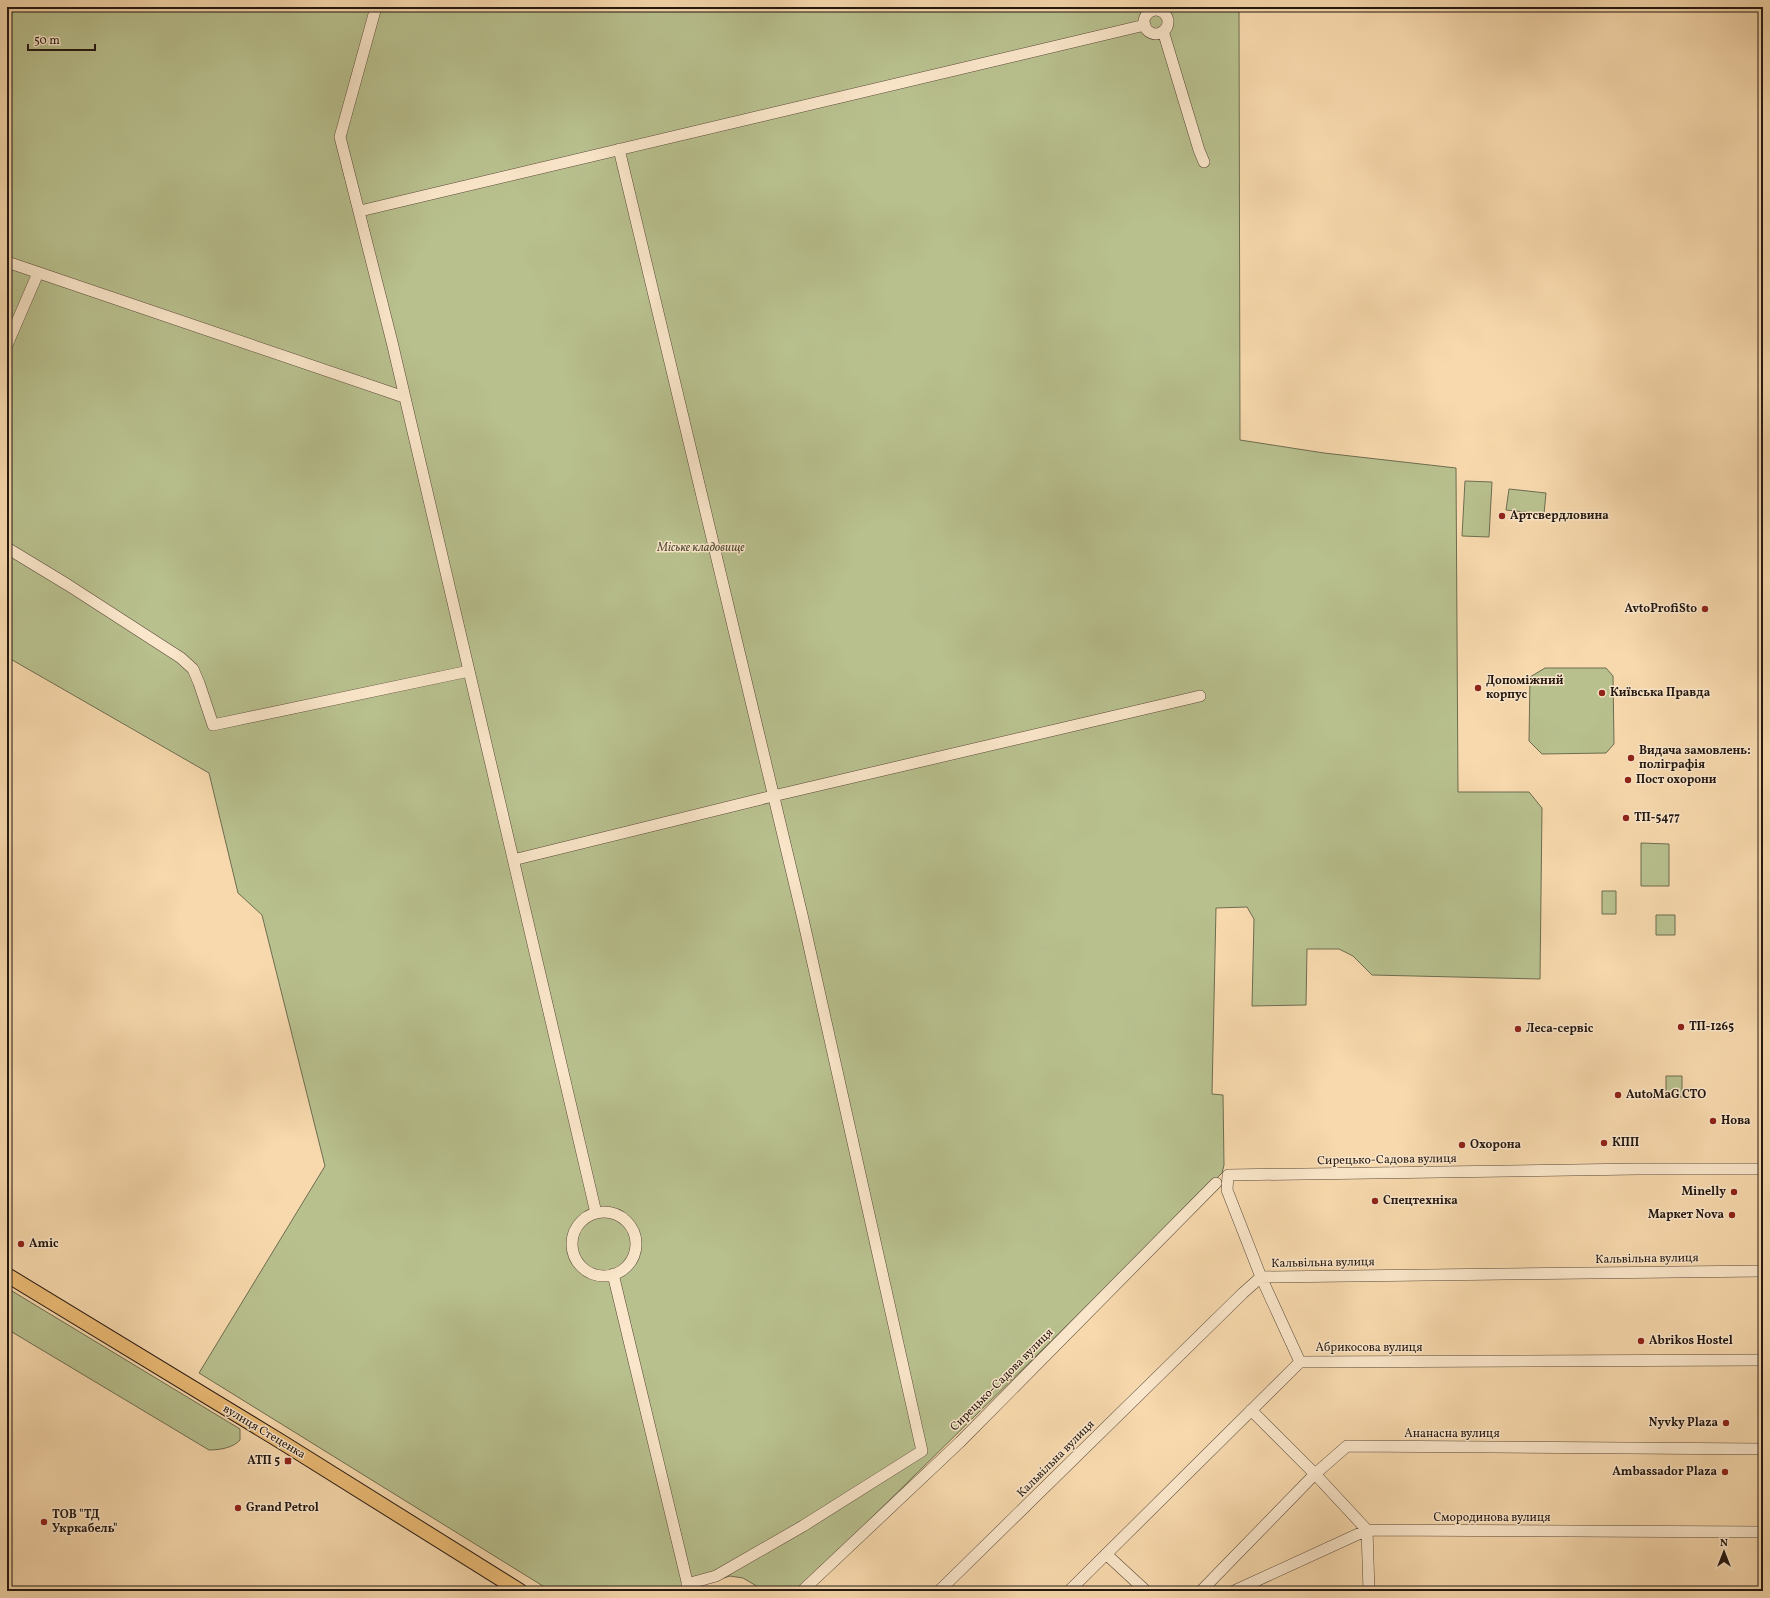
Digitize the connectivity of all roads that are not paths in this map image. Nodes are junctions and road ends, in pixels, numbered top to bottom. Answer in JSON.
{"nodes":[{"id":1,"x":376,"y":7,"type":"edge"},
{"id":2,"x":1145,"y":25,"type":"junction"},
{"id":3,"x":1163,"y":31,"type":"junction"},
{"id":4,"x":619,"y":150,"type":"junction"},
{"id":5,"x":1204,"y":162,"type":"dead end"},
{"id":6,"x":360,"y":211,"type":"junction"},
{"id":7,"x":7,"y":262,"type":"edge"},
{"id":8,"x":38,"y":273,"type":"junction"},
{"id":9,"x":7,"y":345,"type":"edge"},
{"id":10,"x":404,"y":397,"type":"junction"},
{"id":11,"x":7,"y":548,"type":"edge"},
{"id":12,"x":469,"y":671,"type":"junction"},
{"id":13,"x":1200,"y":696,"type":"dead end"},
{"id":14,"x":773,"y":796,"type":"junction"},
{"id":15,"x":513,"y":860,"type":"junction"},
{"id":16,"x":1763,"y":1169,"type":"edge"},
{"id":17,"x":1216,"y":1183,"type":"dead end"},
{"id":18,"x":596,"y":1213,"type":"junction"},
{"id":19,"x":1763,"y":1271,"type":"edge"},
{"id":20,"x":613,"y":1274,"type":"junction"},
{"id":21,"x":7,"y":1275,"type":"edge"},
{"id":22,"x":1261,"y":1277,"type":"junction"},
{"id":23,"x":1763,"y":1360,"type":"edge"},
{"id":24,"x":1300,"y":1362,"type":"junction"},
{"id":25,"x":1251,"y":1410,"type":"junction"},
{"id":26,"x":1763,"y":1449,"type":"edge"},
{"id":27,"x":1315,"y":1474,"type":"junction"},
{"id":28,"x":1368,"y":1530,"type":"junction"},
{"id":29,"x":1763,"y":1532,"type":"edge"},
{"id":30,"x":1106,"y":1554,"type":"junction"},
{"id":31,"x":688,"y":1588,"type":"edge"},
{"id":32,"x":520,"y":1591,"type":"edge"},
{"id":33,"x":802,"y":1591,"type":"edge"},
{"id":34,"x":939,"y":1591,"type":"edge"},
{"id":35,"x":1069,"y":1591,"type":"edge"},
{"id":36,"x":1146,"y":1591,"type":"edge"},
{"id":37,"x":1201,"y":1591,"type":"edge"},
{"id":38,"x":1234,"y":1591,"type":"edge"},
{"id":39,"x":1369,"y":1591,"type":"edge"}],
"edges":[{"from":1,"to":6,"type":"street"},
{"from":2,"to":3,"type":"street"},
{"from":2,"to":3,"type":"street"},
{"from":2,"to":4,"type":"street"},
{"from":3,"to":5,"type":"street"},
{"from":4,"to":6,"type":"street"},
{"from":4,"to":14,"type":"street"},
{"from":6,"to":10,"type":"street"},
{"from":7,"to":8,"type":"street"},
{"from":8,"to":9,"type":"street"},
{"from":8,"to":10,"type":"street"},
{"from":10,"to":12,"type":"street"},
{"from":11,"to":12,"type":"street"},
{"from":12,"to":15,"type":"street"},
{"from":13,"to":14,"type":"street"},
{"from":14,"to":15,"type":"street"},
{"from":14,"to":31,"type":"street"},
{"from":15,"to":18,"type":"street"},
{"from":16,"to":22,"type":"street","name":"Сирецько-Садова вулиця"},
{"from":17,"to":33,"type":"street","name":"Сирецько-Садова вулиця"},
{"from":18,"to":20,"type":"street"},
{"from":18,"to":20,"type":"street"},
{"from":19,"to":22,"type":"street","name":"Кальвільна вулиця"},
{"from":20,"to":31,"type":"street"},
{"from":21,"to":32,"type":"main road","name":"вулиця Стеценка"},
{"from":22,"to":24,"type":"street"},
{"from":22,"to":34,"type":"street","name":"Кальвільна вулиця"},
{"from":23,"to":24,"type":"street","name":"Абрикосова вулиця"},
{"from":24,"to":25,"type":"street","name":"Абрикосова вулиця"},
{"from":25,"to":27,"type":"street"},
{"from":25,"to":30,"type":"street","name":"Абрикосова вулиця"},
{"from":26,"to":27,"type":"street","name":"Ананасна вулиця"},
{"from":27,"to":28,"type":"street"},
{"from":27,"to":37,"type":"street","name":"Ананасна вулиця"},
{"from":28,"to":29,"type":"street","name":"Смородинова вулиця"},
{"from":28,"to":38,"type":"street","name":"Смородинова вулиця"},
{"from":28,"to":39,"type":"street"},
{"from":30,"to":35,"type":"street","name":"Абрикосова вулиця"},
{"from":30,"to":36,"type":"street"}]}
